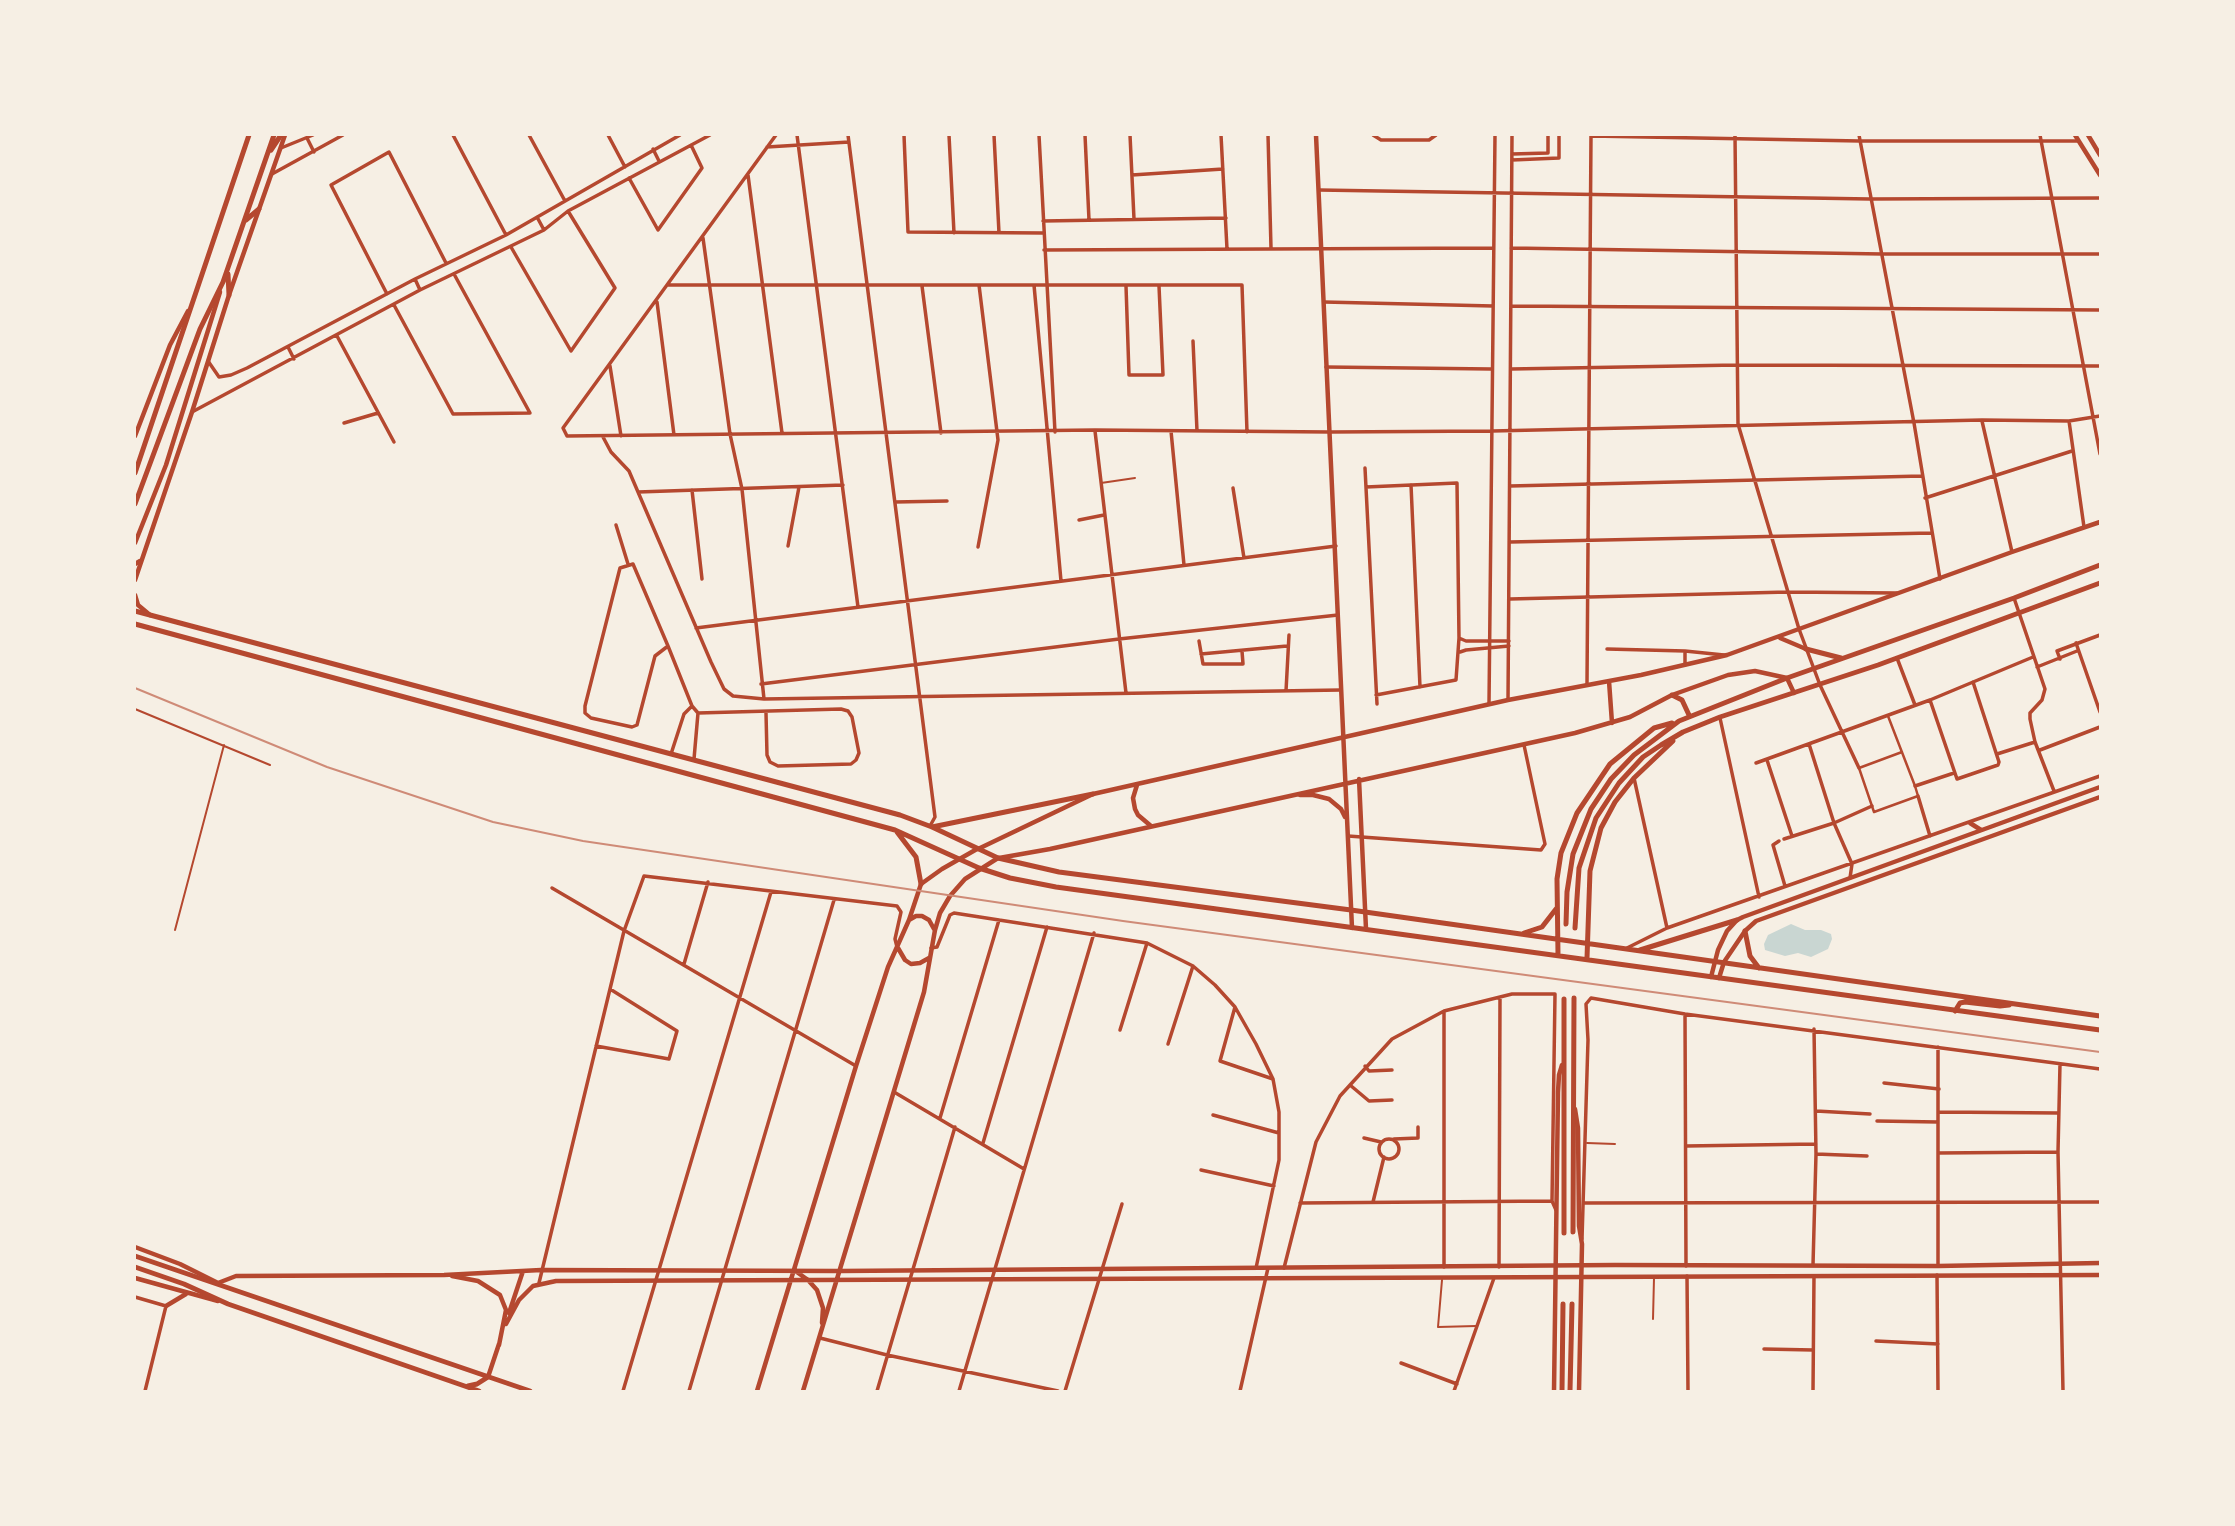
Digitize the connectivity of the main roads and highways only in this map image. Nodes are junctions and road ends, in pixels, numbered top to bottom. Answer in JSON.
{"nodes":[{"id":1,"x":249,"y":135,"type":"edge"},
{"id":2,"x":274,"y":135,"type":"edge"},
{"id":3,"x":283,"y":135,"type":"edge"},
{"id":4,"x":1316,"y":135,"type":"edge"},
{"id":5,"x":2075,"y":135,"type":"edge"},
{"id":6,"x":2088,"y":135,"type":"edge"},
{"id":7,"x":2100,"y":155,"type":"edge"},
{"id":8,"x":266,"y":158,"type":"junction"},
{"id":9,"x":2100,"y":175,"type":"edge"},
{"id":10,"x":259,"y":209,"type":"junction"},
{"id":11,"x":243,"y":222,"type":"junction"},
{"id":12,"x":228,"y":269,"type":"junction"},
{"id":13,"x":223,"y":282,"type":"junction"},
{"id":14,"x":229,"y":295,"type":"junction"},
{"id":15,"x":190,"y":307,"type":"junction"},
{"id":16,"x":135,"y":436,"type":"edge"},
{"id":17,"x":135,"y":473,"type":"edge"},
{"id":18,"x":135,"y":504,"type":"edge"},
{"id":19,"x":2100,"y":522,"type":"edge"},
{"id":20,"x":135,"y":543,"type":"edge"},
{"id":21,"x":137,"y":563,"type":"edge"},
{"id":22,"x":2100,"y":565,"type":"edge"},
{"id":23,"x":135,"y":580,"type":"edge"},
{"id":24,"x":2100,"y":583,"type":"edge"},
{"id":25,"x":135,"y":596,"type":"edge"},
{"id":26,"x":135,"y":611,"type":"edge"},
{"id":27,"x":151,"y":615,"type":"junction"},
{"id":28,"x":135,"y":624,"type":"edge"},
{"id":29,"x":1779,"y":638,"type":"junction"},
{"id":30,"x":1806,"y":649,"type":"joint"},
{"id":31,"x":1841,"y":658,"type":"junction"},
{"id":32,"x":1787,"y":678,"type":"junction"},
{"id":33,"x":1609,"y":681,"type":"junction"},
{"id":34,"x":1794,"y":693,"type":"junction"},
{"id":35,"x":1672,"y":695,"type":"junction"},
{"id":36,"x":1689,"y":715,"type":"junction"},
{"id":37,"x":1679,"y":721,"type":"junction"},
{"id":38,"x":1612,"y":723,"type":"junction"},
{"id":39,"x":1683,"y":732,"type":"junction"},
{"id":40,"x":1343,"y":738,"type":"junction"},
{"id":41,"x":1359,"y":779,"type":"junction"},
{"id":42,"x":1345,"y":782,"type":"junction"},
{"id":43,"x":1138,"y":784,"type":"junction"},
{"id":44,"x":2100,"y":787,"type":"edge"},
{"id":45,"x":1093,"y":794,"type":"junction"},
{"id":46,"x":1289,"y":795,"type":"junction"},
{"id":47,"x":2100,"y":797,"type":"edge"},
{"id":48,"x":1347,"y":823,"type":"junction"},
{"id":49,"x":1970,"y":823,"type":"road end"},
{"id":50,"x":1152,"y":826,"type":"junction"},
{"id":51,"x":931,"y":827,"type":"junction"},
{"id":52,"x":895,"y":830,"type":"junction"},
{"id":53,"x":1982,"y":830,"type":"junction"},
{"id":54,"x":977,"y":849,"type":"junction"},
{"id":55,"x":998,"y":858,"type":"junction"},
{"id":56,"x":960,"y":859,"type":"junction"},
{"id":57,"x":979,"y":868,"type":"junction"},
{"id":58,"x":921,"y":884,"type":"junction"},
{"id":59,"x":1556,"y":909,"type":"junction"},
{"id":60,"x":1351,"y":910,"type":"junction"},
{"id":61,"x":1365,"y":912,"type":"junction"},
{"id":62,"x":909,"y":920,"type":"junction"},
{"id":63,"x":1737,"y":920,"type":"junction"},
{"id":64,"x":1566,"y":924,"type":"dead end"},
{"id":65,"x":1352,"y":928,"type":"junction"},
{"id":66,"x":1366,"y":929,"type":"junction"},
{"id":67,"x":1575,"y":929,"type":"dead end"},
{"id":68,"x":935,"y":930,"type":"junction"},
{"id":69,"x":1745,"y":932,"type":"junction"},
{"id":70,"x":1517,"y":935,"type":"junction"},
{"id":71,"x":1558,"y":939,"type":"junction"},
{"id":72,"x":1587,"y":943,"type":"junction"},
{"id":73,"x":898,"y":947,"type":"junction"},
{"id":74,"x":1639,"y":951,"type":"junction"},
{"id":75,"x":1558,"y":955,"type":"junction"},
{"id":76,"x":929,"y":958,"type":"junction"},
{"id":77,"x":1587,"y":958,"type":"junction"},
{"id":78,"x":1715,"y":961,"type":"junction"},
{"id":79,"x":1724,"y":962,"type":"junction"},
{"id":80,"x":1759,"y":968,"type":"junction"},
{"id":81,"x":1711,"y":977,"type":"junction"},
{"id":82,"x":1719,"y":978,"type":"junction"},
{"id":83,"x":1574,"y":998,"type":"dead end"},
{"id":84,"x":1563,"y":999,"type":"dead end"},
{"id":85,"x":2012,"y":1004,"type":"junction"},
{"id":86,"x":1955,"y":1011,"type":"junction"},
{"id":87,"x":2100,"y":1016,"type":"edge"},
{"id":88,"x":2100,"y":1030,"type":"edge"},
{"id":89,"x":1562,"y":1065,"type":"junction"},
{"id":90,"x":1572,"y":1101,"type":"junction"},
{"id":91,"x":1573,"y":1232,"type":"dead end"},
{"id":92,"x":1564,"y":1233,"type":"dead end"},
{"id":93,"x":135,"y":1247,"type":"edge"},
{"id":94,"x":135,"y":1256,"type":"edge"},
{"id":95,"x":2100,"y":1263,"type":"edge"},
{"id":96,"x":1555,"y":1266,"type":"junction"},
{"id":97,"x":1582,"y":1266,"type":"junction"},
{"id":98,"x":135,"y":1267,"type":"edge"},
{"id":99,"x":794,"y":1270,"type":"junction"},
{"id":100,"x":523,"y":1271,"type":"junction"},
{"id":101,"x":840,"y":1271,"type":"junction"},
{"id":102,"x":444,"y":1275,"type":"junction"},
{"id":103,"x":2100,"y":1275,"type":"edge"},
{"id":104,"x":1555,"y":1276,"type":"junction"},
{"id":105,"x":1581,"y":1276,"type":"junction"},
{"id":106,"x":135,"y":1278,"type":"edge"},
{"id":107,"x":791,"y":1280,"type":"junction"},
{"id":108,"x":808,"y":1280,"type":"junction"},
{"id":109,"x":837,"y":1280,"type":"junction"},
{"id":110,"x":218,"y":1283,"type":"junction"},
{"id":111,"x":186,"y":1293,"type":"junction"},
{"id":112,"x":228,"y":1304,"type":"junction"},
{"id":113,"x":1563,"y":1304,"type":"dead end"},
{"id":114,"x":1572,"y":1304,"type":"dead end"},
{"id":115,"x":166,"y":1306,"type":"road end"},
{"id":116,"x":506,"y":1324,"type":"junction"},
{"id":117,"x":822,"y":1331,"type":"junction"},
{"id":118,"x":499,"y":1345,"type":"junction"},
{"id":119,"x":488,"y":1377,"type":"junction"},
{"id":120,"x":464,"y":1386,"type":"junction"},
{"id":121,"x":479,"y":1391,"type":"edge"},
{"id":122,"x":530,"y":1391,"type":"edge"},
{"id":123,"x":757,"y":1391,"type":"edge"},
{"id":124,"x":803,"y":1391,"type":"edge"},
{"id":125,"x":1554,"y":1391,"type":"edge"},
{"id":126,"x":1562,"y":1391,"type":"edge"},
{"id":127,"x":1570,"y":1391,"type":"edge"},
{"id":128,"x":1579,"y":1391,"type":"edge"}],
"edges":[{"from":1,"to":15,"type":"main road"},
{"from":2,"to":8,"type":"main road"},
{"from":3,"to":8,"type":"main road"},
{"from":3,"to":10,"type":"main road"},
{"from":4,"to":40,"type":"main road"},
{"from":5,"to":9,"type":"main road"},
{"from":6,"to":7,"type":"main road"},
{"from":8,"to":11,"type":"main road"},
{"from":10,"to":11,"type":"main road"},
{"from":10,"to":14,"type":"main road"},
{"from":11,"to":12,"type":"main road"},
{"from":12,"to":13,"type":"main road"},
{"from":12,"to":14,"type":"main road"},
{"from":13,"to":18,"type":"main road"},
{"from":13,"to":20,"type":"main road"},
{"from":14,"to":21,"type":"main road"},
{"from":15,"to":16,"type":"main road"},
{"from":15,"to":17,"type":"main road"},
{"from":19,"to":29,"type":"main road"},
{"from":21,"to":23,"type":"main road"},
{"from":22,"to":31,"type":"main road"},
{"from":24,"to":34,"type":"main road"},
{"from":25,"to":27,"type":"main road"},
{"from":26,"to":27,"type":"main road"},
{"from":27,"to":51,"type":"main road"},
{"from":28,"to":52,"type":"main road"},
{"from":29,"to":30,"type":"main road"},
{"from":29,"to":33,"type":"main road"},
{"from":30,"to":31,"type":"main road"},
{"from":31,"to":32,"type":"main road"},
{"from":32,"to":34,"type":"main road"},
{"from":32,"to":35,"type":"main road"},
{"from":32,"to":36,"type":"main road"},
{"from":33,"to":38,"type":"main road"},
{"from":33,"to":40,"type":"main road"},
{"from":34,"to":39,"type":"main road"},
{"from":35,"to":36,"type":"main road"},
{"from":35,"to":38,"type":"main road"},
{"from":36,"to":37,"type":"main road"},
{"from":37,"to":59,"type":"main road"},
{"from":37,"to":64,"type":"main road"},
{"from":38,"to":41,"type":"main road"},
{"from":39,"to":67,"type":"main road"},
{"from":39,"to":72,"type":"main road"},
{"from":40,"to":42,"type":"main road"},
{"from":40,"to":43,"type":"main road"},
{"from":41,"to":42,"type":"main road"},
{"from":41,"to":61,"type":"main road"},
{"from":42,"to":46,"type":"main road"},
{"from":42,"to":48,"type":"main road"},
{"from":43,"to":45,"type":"main road"},
{"from":43,"to":50,"type":"main road"},
{"from":44,"to":53,"type":"main road"},
{"from":45,"to":51,"type":"main road"},
{"from":45,"to":54,"type":"main road"},
{"from":46,"to":48,"type":"main road"},
{"from":46,"to":50,"type":"main road"},
{"from":47,"to":69,"type":"main road"},
{"from":48,"to":60,"type":"main road"},
{"from":49,"to":53,"type":"main road"},
{"from":50,"to":55,"type":"main road"},
{"from":51,"to":54,"type":"main road"},
{"from":52,"to":56,"type":"main road"},
{"from":52,"to":58,"type":"main road"},
{"from":53,"to":63,"type":"main road"},
{"from":54,"to":55,"type":"main road"},
{"from":54,"to":56,"type":"main road"},
{"from":55,"to":57,"type":"main road"},
{"from":55,"to":60,"type":"main road"},
{"from":56,"to":57,"type":"main road"},
{"from":56,"to":58,"type":"main road"},
{"from":57,"to":65,"type":"main road"},
{"from":57,"to":68,"type":"main road"},
{"from":58,"to":62,"type":"main road"},
{"from":59,"to":70,"type":"main road"},
{"from":59,"to":71,"type":"main road"},
{"from":60,"to":61,"type":"main road"},
{"from":60,"to":65,"type":"main road"},
{"from":61,"to":66,"type":"main road"},
{"from":61,"to":70,"type":"main road"},
{"from":62,"to":68,"type":"main road"},
{"from":62,"to":73,"type":"main road"},
{"from":63,"to":74,"type":"main road"},
{"from":63,"to":78,"type":"main road"},
{"from":65,"to":66,"type":"main road"},
{"from":66,"to":75,"type":"main road"},
{"from":68,"to":76,"type":"main road"},
{"from":69,"to":79,"type":"main road"},
{"from":69,"to":80,"type":"main road"},
{"from":70,"to":71,"type":"main road"},
{"from":71,"to":72,"type":"main road"},
{"from":71,"to":75,"type":"main road"},
{"from":72,"to":74,"type":"main road"},
{"from":72,"to":77,"type":"main road"},
{"from":73,"to":76,"type":"main road"},
{"from":73,"to":99,"type":"main road"},
{"from":74,"to":78,"type":"main road"},
{"from":75,"to":77,"type":"main road"},
{"from":76,"to":101,"type":"main road"},
{"from":77,"to":81,"type":"main road"},
{"from":78,"to":79,"type":"main road"},
{"from":78,"to":81,"type":"main road"},
{"from":79,"to":80,"type":"main road"},
{"from":79,"to":82,"type":"main road"},
{"from":80,"to":85,"type":"main road"},
{"from":81,"to":82,"type":"main road"},
{"from":82,"to":86,"type":"main road"},
{"from":83,"to":90,"type":"main road"},
{"from":84,"to":89,"type":"main road"},
{"from":85,"to":86,"type":"main road"},
{"from":85,"to":87,"type":"main road"},
{"from":86,"to":88,"type":"main road"},
{"from":89,"to":92,"type":"main road"},
{"from":89,"to":96,"type":"main road"},
{"from":90,"to":91,"type":"main road"},
{"from":90,"to":97,"type":"main road"},
{"from":93,"to":110,"type":"main road"},
{"from":94,"to":110,"type":"main road"},
{"from":95,"to":97,"type":"main road"},
{"from":96,"to":97,"type":"main road"},
{"from":96,"to":101,"type":"main road"},
{"from":96,"to":104,"type":"main road"},
{"from":97,"to":105,"type":"main road"},
{"from":98,"to":112,"type":"main road"},
{"from":99,"to":100,"type":"main road"},
{"from":99,"to":101,"type":"main road"},
{"from":99,"to":107,"type":"main road"},
{"from":99,"to":108,"type":"main road"},
{"from":100,"to":102,"type":"main road"},
{"from":100,"to":116,"type":"main road"},
{"from":101,"to":109,"type":"main road"},
{"from":102,"to":110,"type":"main road"},
{"from":102,"to":118,"type":"main road"},
{"from":103,"to":105,"type":"main road"},
{"from":104,"to":105,"type":"main road"},
{"from":104,"to":109,"type":"main road"},
{"from":104,"to":125,"type":"main road"},
{"from":105,"to":128,"type":"main road"},
{"from":106,"to":111,"type":"main road"},
{"from":107,"to":108,"type":"main road"},
{"from":107,"to":116,"type":"main road"},
{"from":107,"to":123,"type":"main road"},
{"from":108,"to":109,"type":"main road"},
{"from":108,"to":117,"type":"main road"},
{"from":109,"to":117,"type":"main road"},
{"from":110,"to":119,"type":"main road"},
{"from":111,"to":112,"type":"main road"},
{"from":111,"to":115,"type":"main road"},
{"from":112,"to":120,"type":"main road"},
{"from":113,"to":126,"type":"main road"},
{"from":114,"to":127,"type":"main road"},
{"from":116,"to":118,"type":"main road"},
{"from":117,"to":124,"type":"main road"},
{"from":118,"to":119,"type":"main road"},
{"from":119,"to":120,"type":"main road"},
{"from":119,"to":122,"type":"main road"},
{"from":120,"to":121,"type":"main road"}]}
